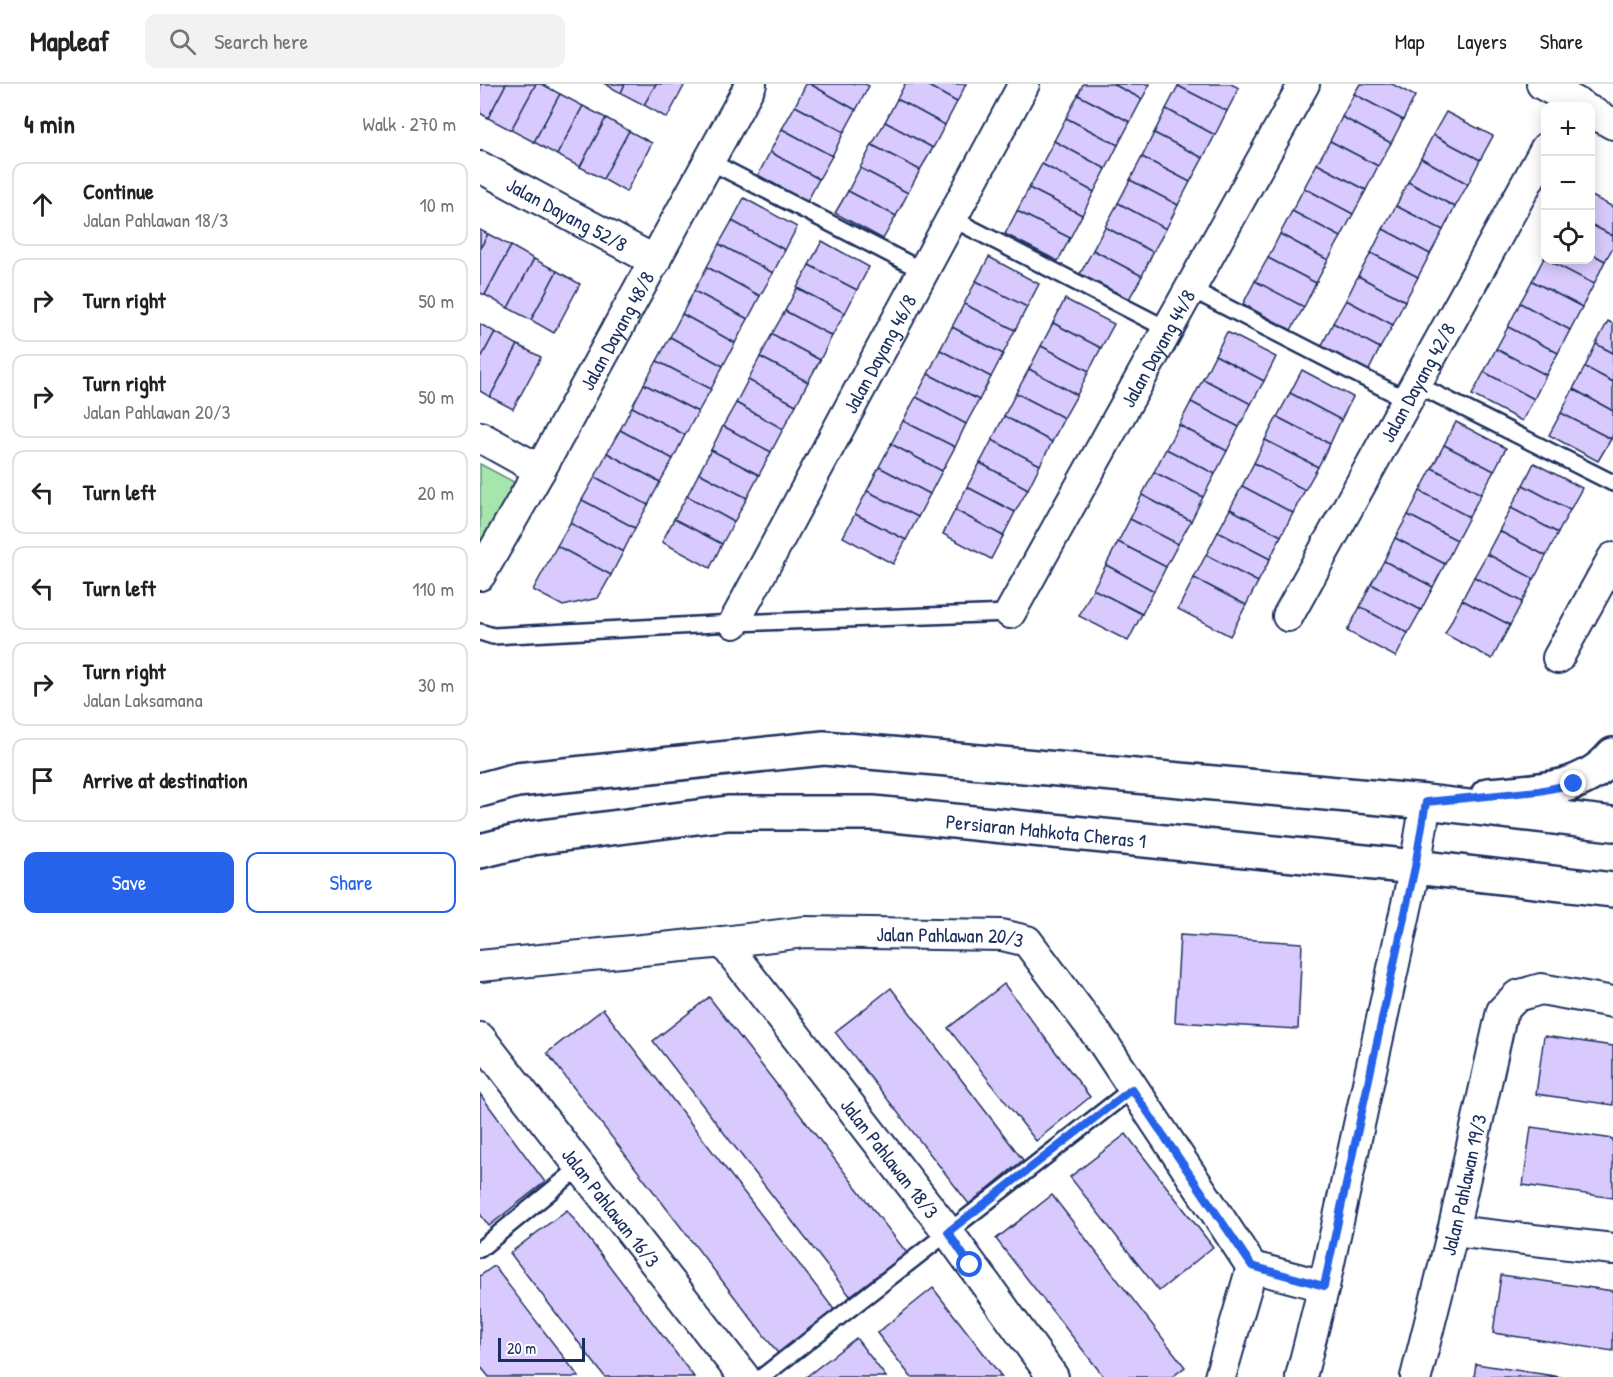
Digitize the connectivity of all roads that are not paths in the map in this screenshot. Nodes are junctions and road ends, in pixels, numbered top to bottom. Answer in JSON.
{"nodes":[{"id":1,"x":752,"y":84,"type":"edge"},
{"id":2,"x":1024,"y":84,"type":"edge"},
{"id":3,"x":1304,"y":84,"type":"edge"},
{"id":4,"x":1542,"y":84,"type":"edge"},
{"id":5,"x":1571,"y":102,"type":"edge"},
{"id":6,"x":1595,"y":115,"type":"edge"},
{"id":7,"x":1613,"y":124,"type":"edge"},
{"id":8,"x":1541,"y":155,"type":"edge"},
{"id":9,"x":709,"y":161,"type":"junction"},
{"id":10,"x":480,"y":167,"type":"edge"},
{"id":11,"x":951,"y":218,"type":"junction"},
{"id":12,"x":655,"y":261,"type":"junction"},
{"id":13,"x":923,"y":271,"type":"junction"},
{"id":14,"x":1189,"y":288,"type":"junction"},
{"id":15,"x":1167,"y":329,"type":"junction"},
{"id":16,"x":1412,"y":392,"type":"junction"},
{"id":17,"x":480,"y":437,"type":"edge"},
{"id":18,"x":540,"y":470,"type":"junction"},
{"id":19,"x":1613,"y":483,"type":"edge"},
{"id":20,"x":1613,"y":558,"type":"edge"},
{"id":21,"x":480,"y":575,"type":"edge"},
{"id":22,"x":1011,"y":613,"type":"joint"},
{"id":23,"x":1288,"y":616,"type":"dead end"},
{"id":24,"x":734,"y":623,"type":"junction"},
{"id":25,"x":480,"y":632,"type":"edge"},
{"id":26,"x":1558,"y":658,"type":"dead end"},
{"id":27,"x":1613,"y":755,"type":"edge"},
{"id":28,"x":480,"y":790,"type":"edge"},
{"id":29,"x":1426,"y":802,"type":"junction"},
{"id":30,"x":1613,"y":824,"type":"edge"},
{"id":31,"x":480,"y":851,"type":"edge"},
{"id":32,"x":1415,"y":867,"type":"junction"},
{"id":33,"x":1613,"y":890,"type":"edge"},
{"id":34,"x":723,"y":942,"type":"junction"},
{"id":35,"x":480,"y":966,"type":"edge"},
{"id":36,"x":1613,"y":1002,"type":"edge"},
{"id":37,"x":480,"y":1038,"type":"edge"},
{"id":38,"x":1132,"y":1089,"type":"junction"},
{"id":39,"x":579,"y":1167,"type":"junction"},
{"id":40,"x":1453,"y":1231,"type":"junction"},
{"id":41,"x":948,"y":1232,"type":"junction"},
{"id":42,"x":480,"y":1249,"type":"edge"},
{"id":43,"x":1613,"y":1249,"type":"edge"},
{"id":44,"x":1252,"y":1266,"type":"junction"},
{"id":45,"x":1324,"y":1286,"type":"junction"},
{"id":46,"x":744,"y":1377,"type":"edge"},
{"id":47,"x":762,"y":1377,"type":"edge"},
{"id":48,"x":1053,"y":1377,"type":"edge"},
{"id":49,"x":1220,"y":1377,"type":"edge"},
{"id":50,"x":1301,"y":1377,"type":"edge"},
{"id":51,"x":1416,"y":1377,"type":"edge"}],
"edges":[{"from":1,"to":9,"type":"street","name":"Jalan Dayang 48/8"},
{"from":2,"to":11,"type":"street","name":"Jalan Dayang 46/8"},
{"from":3,"to":14,"type":"street","name":"Jalan Dayang 44/8"},
{"from":4,"to":5,"type":"street"},
{"from":6,"to":7,"type":"street"},
{"from":8,"to":16,"type":"street","name":"Jalan Dayang 42/8"},
{"from":9,"to":12,"type":"street","name":"Jalan Dayang 48/8"},
{"from":9,"to":13,"type":"lane"},
{"from":10,"to":12,"type":"street","name":"Jalan Dayang 52/8"},
{"from":11,"to":13,"type":"street","name":"Jalan Dayang 46/8"},
{"from":11,"to":15,"type":"lane"},
{"from":12,"to":18,"type":"street","name":"Jalan Dayang 48/8"},
{"from":13,"to":24,"type":"street","name":"Jalan Dayang 46/8"},
{"from":14,"to":15,"type":"street","name":"Jalan Dayang 44/8"},
{"from":14,"to":16,"type":"lane"},
{"from":15,"to":22,"type":"street","name":"Jalan Dayang 44/8"},
{"from":16,"to":19,"type":"lane"},
{"from":16,"to":23,"type":"street","name":"Jalan Dayang 42/8"},
{"from":17,"to":18,"type":"street"},
{"from":18,"to":21,"type":"street","name":"Jalan Dayang 48/8"},
{"from":20,"to":26,"type":"street"},
{"from":22,"to":24,"type":"lane"},
{"from":24,"to":25,"type":"lane"},
{"from":27,"to":29,"type":"main road"},
{"from":28,"to":29,"type":"main road"},
{"from":29,"to":30,"type":"main road"},
{"from":29,"to":32,"type":"street"},
{"from":31,"to":32,"type":"main road","name":"Persiaran Mahkota Cheras 1"},
{"from":32,"to":33,"type":"main road","name":"Persiaran Mahkota Cheras 1"},
{"from":32,"to":45,"type":"street"},
{"from":34,"to":35,"type":"street","name":"Jalan Pahlawan 20/3"},
{"from":34,"to":38,"type":"street","name":"Jalan Pahlawan 20/3"},
{"from":34,"to":41,"type":"street","name":"Jalan Pahlawan 18/3"},
{"from":36,"to":40,"type":"street","name":"Jalan Pahlawan 19/3"},
{"from":37,"to":39,"type":"street","name":"Jalan Pahlawan 16/3"},
{"from":38,"to":41,"type":"lane"},
{"from":38,"to":44,"type":"street","name":"Jalan Pahlawan 20/3"},
{"from":39,"to":42,"type":"lane"},
{"from":39,"to":46,"type":"street","name":"Jalan Pahlawan 16/3"},
{"from":40,"to":43,"type":"street"},
{"from":40,"to":51,"type":"street","name":"Jalan Pahlawan 19/3"},
{"from":41,"to":47,"type":"lane"},
{"from":41,"to":48,"type":"street","name":"Jalan Pahlawan 18/3"},
{"from":44,"to":45,"type":"street"},
{"from":44,"to":49,"type":"street"},
{"from":45,"to":50,"type":"street"}]}
